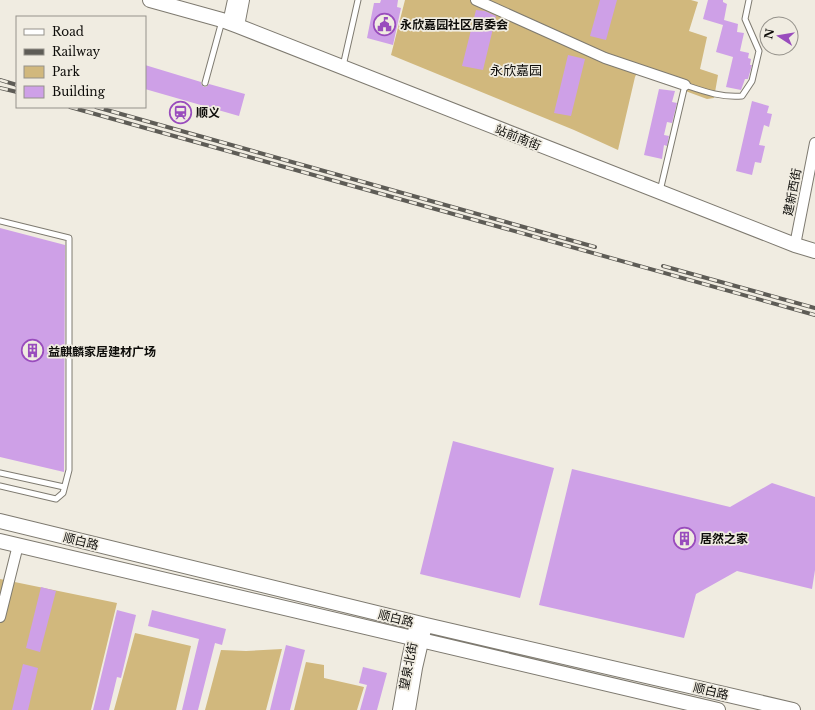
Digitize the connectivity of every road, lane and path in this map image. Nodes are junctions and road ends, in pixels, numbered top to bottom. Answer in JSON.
{"nodes":[{"id":1,"x":150,"y":0,"type":"edge"},
{"id":2,"x":234,"y":0,"type":"edge"},
{"id":3,"x":243,"y":0,"type":"edge"},
{"id":4,"x":358,"y":0,"type":"edge"},
{"id":5,"x":476,"y":0,"type":"edge"},
{"id":6,"x":749,"y":0,"type":"edge"},
{"id":7,"x":230,"y":23,"type":"junction"},
{"id":8,"x":343,"y":67,"type":"junction"},
{"id":9,"x":205,"y":83,"type":"dead end"},
{"id":10,"x":685,"y":85,"type":"junction"},
{"id":11,"x":815,"y":143,"type":"edge"},
{"id":12,"x":660,"y":192,"type":"junction"},
{"id":13,"x":0,"y":221,"type":"edge"},
{"id":14,"x":795,"y":245,"type":"junction"},
{"id":15,"x":815,"y":251,"type":"edge"},
{"id":16,"x":0,"y":473,"type":"edge"},
{"id":17,"x":0,"y":486,"type":"edge"},
{"id":18,"x":64,"y":488,"type":"junction"},
{"id":19,"x":0,"y":521,"type":"edge"},
{"id":20,"x":0,"y":541,"type":"edge"},
{"id":21,"x":18,"y":545,"type":"junction"},
{"id":22,"x":0,"y":617,"type":"edge"},
{"id":23,"x":421,"y":624,"type":"junction"},
{"id":24,"x":418,"y":639,"type":"junction"},
{"id":25,"x":400,"y":710,"type":"edge"},
{"id":26,"x":409,"y":710,"type":"edge"},
{"id":27,"x":718,"y":710,"type":"edge"},
{"id":28,"x":793,"y":710,"type":"edge"}],
"edges":[{"from":1,"to":7,"type":"main road","name":"站前南街"},
{"from":2,"to":7,"type":"street"},
{"from":3,"to":7,"type":"street"},
{"from":4,"to":8,"type":"lane"},
{"from":5,"to":10,"type":"street"},
{"from":6,"to":10,"type":"lane"},
{"from":7,"to":8,"type":"main road","name":"站前南街"},
{"from":7,"to":9,"type":"lane"},
{"from":8,"to":12,"type":"main road","name":"站前南街"},
{"from":10,"to":12,"type":"lane"},
{"from":11,"to":14,"type":"street","name":"建新西街"},
{"from":12,"to":14,"type":"main road","name":"站前南街"},
{"from":13,"to":18,"type":"lane"},
{"from":14,"to":15,"type":"main road","name":"站前南街"},
{"from":16,"to":18,"type":"lane"},
{"from":17,"to":18,"type":"lane"},
{"from":19,"to":23,"type":"main road","name":"顺白路"},
{"from":20,"to":21,"type":"main road","name":"顺白路"},
{"from":21,"to":22,"type":"street"},
{"from":21,"to":24,"type":"main road","name":"顺白路"},
{"from":23,"to":24,"type":"street","name":"望泉北街"},
{"from":23,"to":28,"type":"main road","name":"顺白路"},
{"from":24,"to":25,"type":"street","name":"望泉北街"},
{"from":24,"to":26,"type":"street","name":"望泉北街"},
{"from":24,"to":27,"type":"main road","name":"顺白路"}]}
